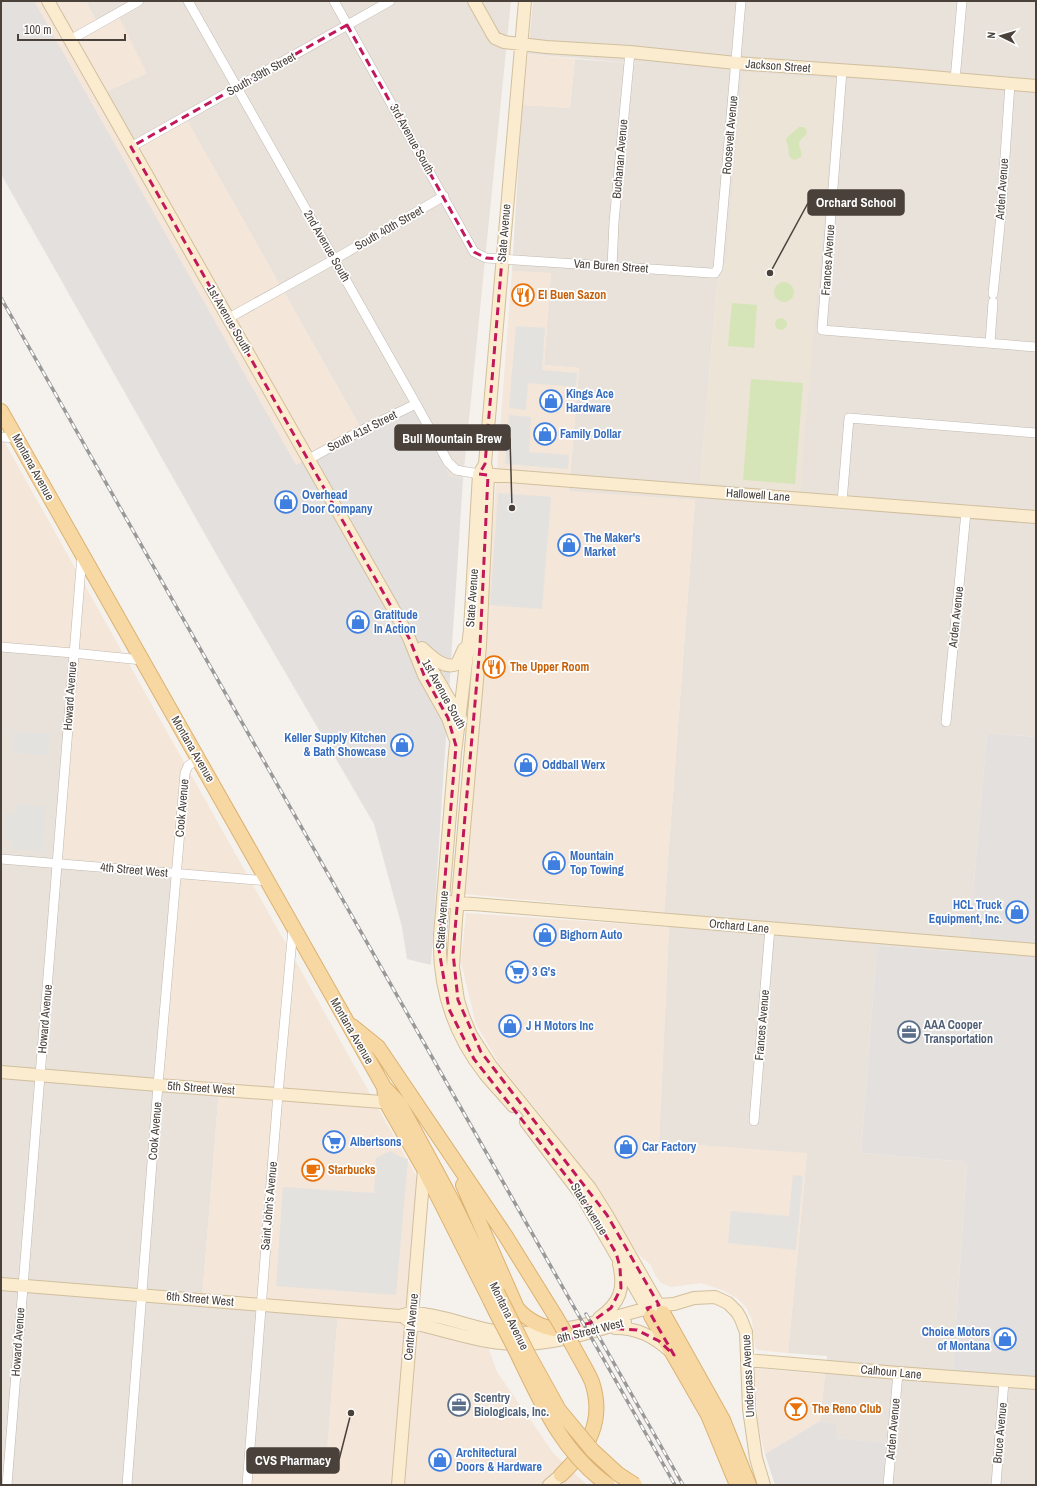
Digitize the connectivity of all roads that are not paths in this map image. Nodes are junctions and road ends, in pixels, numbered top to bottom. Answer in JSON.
{"nodes":[{"id":1,"x":48,"y":1,"type":"edge"},
{"id":2,"x":139,"y":1,"type":"edge"},
{"id":3,"x":188,"y":1,"type":"edge"},
{"id":4,"x":334,"y":1,"type":"edge"},
{"id":5,"x":390,"y":1,"type":"edge"},
{"id":6,"x":474,"y":1,"type":"edge"},
{"id":7,"x":525,"y":1,"type":"edge"},
{"id":8,"x":741,"y":1,"type":"edge"},
{"id":9,"x":962,"y":1,"type":"edge"},
{"id":10,"x":347,"y":25,"type":"junction"},
{"id":11,"x":70,"y":40,"type":"junction"},
{"id":12,"x":520,"y":44,"type":"junction"},
{"id":13,"x":630,"y":52,"type":"junction"},
{"id":14,"x":736,"y":63,"type":"junction"},
{"id":15,"x":842,"y":71,"type":"junction"},
{"id":16,"x":955,"y":80,"type":"junction"},
{"id":17,"x":1010,"y":84,"type":"junction"},
{"id":18,"x":1036,"y":86,"type":"edge"},
{"id":19,"x":237,"y":87,"type":"junction"},
{"id":20,"x":131,"y":147,"type":"junction"},
{"id":21,"x":444,"y":196,"type":"junction"},
{"id":22,"x":502,"y":259,"type":"junction"},
{"id":23,"x":334,"y":260,"type":"junction"},
{"id":24,"x":612,"y":267,"type":"junction"},
{"id":25,"x":718,"y":268,"type":"joint"},
{"id":26,"x":229,"y":318,"type":"junction"},
{"id":27,"x":990,"y":343,"type":"junction"},
{"id":28,"x":1036,"y":346,"type":"edge"},
{"id":29,"x":416,"y":404,"type":"junction"},
{"id":30,"x":1,"y":411,"type":"edge"},
{"id":31,"x":1036,"y":433,"type":"edge"},
{"id":32,"x":1,"y":438,"type":"edge"},
{"id":33,"x":16,"y":438,"type":"junction"},
{"id":34,"x":309,"y":459,"type":"junction"},
{"id":35,"x":484,"y":471,"type":"junction"},
{"id":36,"x":842,"y":502,"type":"junction"},
{"id":37,"x":966,"y":512,"type":"junction"},
{"id":38,"x":1036,"y":517,"type":"edge"},
{"id":39,"x":82,"y":554,"type":"junction"},
{"id":40,"x":470,"y":630,"type":"junction"},
{"id":41,"x":409,"y":638,"type":"junction"},
{"id":42,"x":1,"y":647,"type":"edge"},
{"id":43,"x":73,"y":653,"type":"junction"},
{"id":44,"x":142,"y":660,"type":"junction"},
{"id":45,"x":460,"y":717,"type":"junction"},
{"id":46,"x":946,"y":722,"type":"dead end"},
{"id":47,"x":456,"y":746,"type":"junction"},
{"id":48,"x":198,"y":758,"type":"junction"},
{"id":49,"x":464,"y":827,"type":"junction"},
{"id":50,"x":1,"y":859,"type":"edge"},
{"id":51,"x":57,"y":864,"type":"junction"},
{"id":52,"x":176,"y":873,"type":"junction"},
{"id":53,"x":268,"y":881,"type":"junction"},
{"id":54,"x":443,"y":901,"type":"junction"},
{"id":55,"x":458,"y":902,"type":"junction"},
{"id":56,"x":293,"y":926,"type":"junction"},
{"id":57,"x":770,"y":928,"type":"junction"},
{"id":58,"x":1036,"y":950,"type":"edge"},
{"id":59,"x":346,"y":1019,"type":"junction"},
{"id":60,"x":1,"y":1072,"type":"edge"},
{"id":61,"x":40,"y":1075,"type":"junction"},
{"id":62,"x":158,"y":1085,"type":"junction"},
{"id":63,"x":278,"y":1094,"type":"junction"},
{"id":64,"x":393,"y":1103,"type":"junction"},
{"id":65,"x":754,"y":1121,"type":"dead end"},
{"id":66,"x":448,"y":1152,"type":"junction"},
{"id":67,"x":424,"y":1169,"type":"junction"},
{"id":68,"x":616,"y":1253,"type":"junction"},
{"id":69,"x":1,"y":1284,"type":"edge"},
{"id":70,"x":22,"y":1286,"type":"junction"},
{"id":71,"x":141,"y":1295,"type":"junction"},
{"id":72,"x":494,"y":1296,"type":"junction"},
{"id":73,"x":261,"y":1304,"type":"junction"},
{"id":74,"x":655,"y":1310,"type":"junction"},
{"id":75,"x":412,"y":1318,"type":"junction"},
{"id":76,"x":590,"y":1323,"type":"junction"},
{"id":77,"x":558,"y":1324,"type":"junction"},
{"id":78,"x":607,"y":1328,"type":"junction"},
{"id":79,"x":674,"y":1355,"type":"junction"},
{"id":80,"x":747,"y":1360,"type":"junction"},
{"id":81,"x":898,"y":1373,"type":"junction"},
{"id":82,"x":1004,"y":1381,"type":"junction"},
{"id":83,"x":1036,"y":1383,"type":"edge"},
{"id":84,"x":561,"y":1475,"type":"joint"},
{"id":85,"x":7,"y":1485,"type":"edge"},
{"id":86,"x":127,"y":1485,"type":"edge"},
{"id":87,"x":247,"y":1485,"type":"edge"},
{"id":88,"x":398,"y":1485,"type":"edge"},
{"id":89,"x":549,"y":1485,"type":"edge"},
{"id":90,"x":608,"y":1485,"type":"edge"},
{"id":91,"x":634,"y":1485,"type":"edge"},
{"id":92,"x":737,"y":1485,"type":"edge"},
{"id":93,"x":749,"y":1485,"type":"edge"},
{"id":94,"x":764,"y":1485,"type":"edge"},
{"id":95,"x":888,"y":1485,"type":"edge"},
{"id":96,"x":996,"y":1485,"type":"edge"}],
"edges":[{"from":1,"to":11,"type":"street","name":"1st Avenue South"},
{"from":2,"to":11,"type":"street"},
{"from":3,"to":19,"type":"street","name":"2nd Avenue South"},
{"from":4,"to":10,"type":"street","name":"3rd Avenue South"},
{"from":5,"to":10,"type":"street","name":"South 39th Street"},
{"from":6,"to":12,"type":"street","name":"Jackson Street"},
{"from":7,"to":12,"type":"street","name":"State Avenue"},
{"from":8,"to":14,"type":"street","name":"Roosevelt Avenue"},
{"from":9,"to":16,"type":"street"},
{"from":10,"to":19,"type":"street","name":"South 39th Street"},
{"from":10,"to":21,"type":"street","name":"3rd Avenue South"},
{"from":11,"to":20,"type":"street","name":"1st Avenue South"},
{"from":12,"to":13,"type":"street","name":"Jackson Street"},
{"from":12,"to":22,"type":"street","name":"State Avenue"},
{"from":13,"to":14,"type":"street","name":"Jackson Street"},
{"from":13,"to":24,"type":"street","name":"Buchanan Avenue"},
{"from":14,"to":15,"type":"street","name":"Jackson Street"},
{"from":14,"to":25,"type":"street","name":"Roosevelt Avenue"},
{"from":15,"to":16,"type":"street","name":"Jackson Street"},
{"from":15,"to":27,"type":"street","name":"Frances Avenue"},
{"from":16,"to":17,"type":"street","name":"Jackson Street"},
{"from":17,"to":18,"type":"street","name":"Jackson Street"},
{"from":17,"to":27,"type":"street","name":"Arden Avenue"},
{"from":19,"to":20,"type":"street","name":"South 39th Street"},
{"from":19,"to":23,"type":"street","name":"2nd Avenue South"},
{"from":20,"to":26,"type":"street","name":"1st Avenue South"},
{"from":21,"to":22,"type":"street","name":"3rd Avenue South"},
{"from":21,"to":23,"type":"street","name":"South 40th Street"},
{"from":22,"to":24,"type":"street","name":"Van Buren Street"},
{"from":22,"to":35,"type":"street","name":"State Avenue"},
{"from":23,"to":26,"type":"street","name":"South 40th Street"},
{"from":23,"to":29,"type":"street","name":"2nd Avenue South"},
{"from":24,"to":25,"type":"street","name":"Van Buren Street"},
{"from":26,"to":34,"type":"street","name":"1st Avenue South"},
{"from":27,"to":28,"type":"street"},
{"from":29,"to":34,"type":"street","name":"South 41st Street"},
{"from":29,"to":35,"type":"street","name":"2nd Avenue South"},
{"from":30,"to":33,"type":"main road","name":"Montana Avenue"},
{"from":31,"to":36,"type":"street"},
{"from":32,"to":33,"type":"street"},
{"from":33,"to":39,"type":"main road","name":"Montana Avenue"},
{"from":34,"to":41,"type":"street","name":"1st Avenue South"},
{"from":35,"to":36,"type":"street","name":"Hallowell Lane"},
{"from":35,"to":40,"type":"street","name":"State Avenue"},
{"from":35,"to":49,"type":"street","name":"State Avenue"},
{"from":36,"to":37,"type":"street","name":"Hallowell Lane"},
{"from":37,"to":38,"type":"street","name":"Hallowell Lane"},
{"from":37,"to":46,"type":"street","name":"Arden Avenue"},
{"from":39,"to":43,"type":"street","name":"Howard Avenue"},
{"from":39,"to":44,"type":"main road","name":"Montana Avenue"},
{"from":40,"to":41,"type":"street"},
{"from":40,"to":45,"type":"street","name":"State Avenue"},
{"from":41,"to":45,"type":"street","name":"1st Avenue South"},
{"from":41,"to":47,"type":"street","name":"1st Avenue South"},
{"from":42,"to":43,"type":"street"},
{"from":43,"to":44,"type":"street"},
{"from":43,"to":51,"type":"street","name":"Howard Avenue"},
{"from":44,"to":48,"type":"main road","name":"Montana Avenue"},
{"from":45,"to":47,"type":"street","name":"State Avenue"},
{"from":45,"to":49,"type":"street","name":"1st Avenue South"},
{"from":47,"to":54,"type":"street","name":"State Avenue"},
{"from":48,"to":52,"type":"street","name":"Cook Avenue"},
{"from":48,"to":53,"type":"main road","name":"Montana Avenue"},
{"from":49,"to":55,"type":"street","name":"State Avenue"},
{"from":50,"to":51,"type":"street","name":"4th Street West"},
{"from":51,"to":52,"type":"street","name":"4th Street West"},
{"from":51,"to":61,"type":"street","name":"Howard Avenue"},
{"from":52,"to":53,"type":"street","name":"4th Street West"},
{"from":52,"to":62,"type":"street","name":"Cook Avenue"},
{"from":53,"to":56,"type":"main road","name":"Montana Avenue"},
{"from":54,"to":55,"type":"street","name":"Orchard Lane"},
{"from":54,"to":68,"type":"street","name":"State Avenue"},
{"from":55,"to":57,"type":"street","name":"Orchard Lane"},
{"from":55,"to":74,"type":"street","name":"State Avenue"},
{"from":56,"to":59,"type":"main road","name":"Montana Avenue"},
{"from":56,"to":63,"type":"street","name":"Saint John's Avenue"},
{"from":57,"to":58,"type":"street","name":"Orchard Lane"},
{"from":57,"to":65,"type":"street","name":"Frances Avenue"},
{"from":59,"to":64,"type":"main road","name":"Montana Avenue"},
{"from":59,"to":66,"type":"main road"},
{"from":60,"to":61,"type":"street","name":"5th Street West"},
{"from":61,"to":62,"type":"street","name":"5th Street West"},
{"from":61,"to":70,"type":"street","name":"Howard Avenue"},
{"from":62,"to":63,"type":"street","name":"5th Street West"},
{"from":62,"to":71,"type":"street","name":"Cook Avenue"},
{"from":63,"to":64,"type":"street","name":"5th Street West"},
{"from":63,"to":73,"type":"street","name":"Saint John's Avenue"},
{"from":64,"to":67,"type":"main road","name":"Montana Avenue"},
{"from":64,"to":72,"type":"main road","name":"Montana Avenue"},
{"from":66,"to":77,"type":"main road"},
{"from":66,"to":77,"type":"main road"},
{"from":67,"to":72,"type":"main road","name":"Montana Avenue"},
{"from":67,"to":75,"type":"street","name":"Central Avenue"},
{"from":68,"to":74,"type":"street","name":"State Avenue"},
{"from":68,"to":76,"type":"street"},
{"from":69,"to":70,"type":"street","name":"6th Street West"},
{"from":70,"to":71,"type":"street","name":"6th Street West"},
{"from":70,"to":85,"type":"street","name":"Howard Avenue"},
{"from":71,"to":73,"type":"street","name":"6th Street West"},
{"from":71,"to":86,"type":"street","name":"Cook Avenue"},
{"from":72,"to":90,"type":"main road","name":"Montana Avenue","bridge":true},
{"from":72,"to":91,"type":"main road","name":"Montana Avenue","bridge":true},
{"from":73,"to":75,"type":"street","name":"6th Street West"},
{"from":73,"to":87,"type":"street","name":"Saint John's Avenue"},
{"from":74,"to":76,"type":"street","name":"6th Street West"},
{"from":74,"to":78,"type":"street","name":"6th Street West"},
{"from":74,"to":79,"type":"main road"},
{"from":74,"to":80,"type":"street","name":"Underpass Avenue"},
{"from":74,"to":93,"type":"main road"},
{"from":75,"to":77,"type":"street","name":"6th Street West"},
{"from":75,"to":78,"type":"street","name":"6th Street West"},
{"from":75,"to":88,"type":"street","name":"Central Avenue"},
{"from":76,"to":77,"type":"street","name":"6th Street West"},
{"from":77,"to":84,"type":"main road","bridge":true},
{"from":78,"to":79,"type":"street"},
{"from":79,"to":92,"type":"main road"},
{"from":80,"to":81,"type":"street","name":"Calhoun Lane"},
{"from":80,"to":94,"type":"street","name":"Underpass Avenue"},
{"from":81,"to":82,"type":"street","name":"Calhoun Lane"},
{"from":81,"to":95,"type":"street","name":"Arden Avenue"},
{"from":82,"to":83,"type":"street","name":"Calhoun Lane"},
{"from":82,"to":96,"type":"street","name":"Bruce Avenue"},
{"from":84,"to":89,"type":"street"}]}
